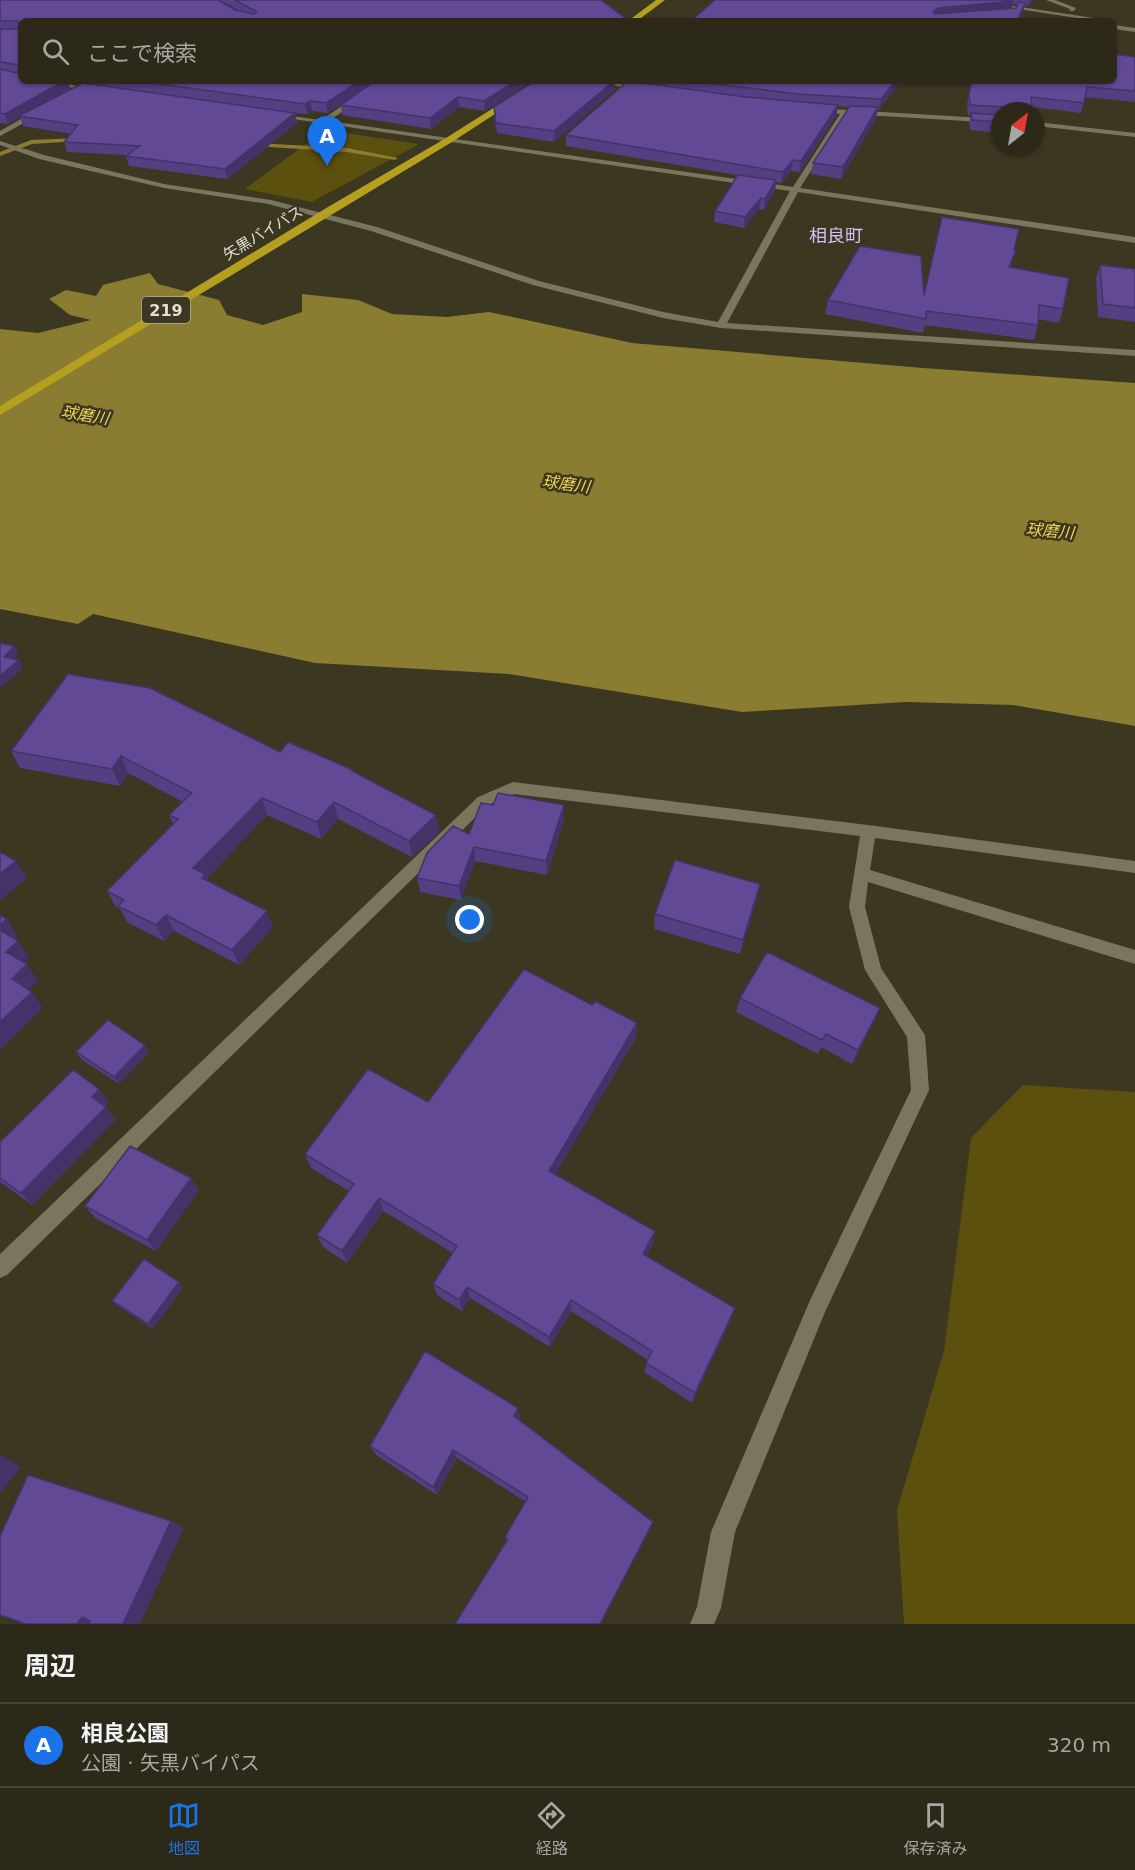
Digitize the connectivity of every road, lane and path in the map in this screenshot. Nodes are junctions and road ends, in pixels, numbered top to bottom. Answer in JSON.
{"nodes":[{"id":1,"x":661,"y":0,"type":"edge"},
{"id":2,"x":962,"y":0,"type":"edge"},
{"id":3,"x":1049,"y":0,"type":"edge"},
{"id":4,"x":1007,"y":14,"type":"edge"},
{"id":5,"x":1068,"y":15,"type":"junction"},
{"id":6,"x":636,"y":18,"type":"edge"},
{"id":7,"x":1054,"y":18,"type":"edge"},
{"id":8,"x":1090,"y":18,"type":"edge"},
{"id":9,"x":1117,"y":22,"type":"edge"},
{"id":10,"x":1135,"y":25,"type":"edge"},
{"id":11,"x":1117,"y":27,"type":"edge"},
{"id":12,"x":1135,"y":30,"type":"edge"},
{"id":13,"x":58,"y":84,"type":"edge"},
{"id":14,"x":90,"y":84,"type":"edge"},
{"id":15,"x":379,"y":84,"type":"edge"},
{"id":16,"x":537,"y":84,"type":"edge"},
{"id":17,"x":610,"y":84,"type":"edge"},
{"id":18,"x":625,"y":87,"type":"junction"},
{"id":19,"x":83,"y":88,"type":"junction"},
{"id":20,"x":647,"y":90,"type":"edge"},
{"id":21,"x":106,"y":91,"type":"edge"},
{"id":22,"x":73,"y":94,"type":"edge"},
{"id":23,"x":616,"y":94,"type":"edge"},
{"id":24,"x":808,"y":110,"type":"edge"},
{"id":25,"x":41,"y":111,"type":"edge"},
{"id":26,"x":844,"y":113,"type":"junction"},
{"id":27,"x":266,"y":114,"type":"edge"},
{"id":28,"x":991,"y":121,"type":"edge"},
{"id":29,"x":323,"y":122,"type":"junction"},
{"id":30,"x":1045,"y":125,"type":"edge"},
{"id":31,"x":0,"y":134,"type":"edge"},
{"id":32,"x":1135,"y":135,"type":"edge"},
{"id":33,"x":449,"y":140,"type":"junction"},
{"id":34,"x":0,"y":143,"type":"edge"},
{"id":35,"x":558,"y":146,"type":"dead end"},
{"id":36,"x":550,"y":153,"type":"junction"},
{"id":37,"x":795,"y":190,"type":"junction"},
{"id":38,"x":1135,"y":240,"type":"edge"},
{"id":39,"x":722,"y":325,"type":"junction"},
{"id":40,"x":1135,"y":352,"type":"edge"},
{"id":41,"x":0,"y":411,"type":"edge"},
{"id":42,"x":868,"y":831,"type":"junction"},
{"id":43,"x":1135,"y":867,"type":"edge"},
{"id":44,"x":862,"y":874,"type":"junction"},
{"id":45,"x":1135,"y":957,"type":"edge"},
{"id":46,"x":0,"y":1268,"type":"edge"},
{"id":47,"x":702,"y":1624,"type":"edge"}],
"edges":[{"from":1,"to":6,"type":"highway"},
{"from":2,"to":5,"type":"street"},
{"from":3,"to":5,"type":"street"},
{"from":4,"to":7,"type":"street"},
{"from":5,"to":8,"type":"street"},
{"from":9,"to":10,"type":"street"},
{"from":11,"to":12,"type":"street"},
{"from":13,"to":19,"type":"street"},
{"from":14,"to":19,"type":"street"},
{"from":15,"to":29,"type":"street"},
{"from":16,"to":33,"type":"highway","name":"矢黒バイパス","number":"219"},
{"from":17,"to":18,"type":"street"},
{"from":18,"to":20,"type":"street"},
{"from":18,"to":23,"type":"street"},
{"from":19,"to":21,"type":"street"},
{"from":19,"to":22,"type":"street"},
{"from":24,"to":26,"type":"street"},
{"from":25,"to":31,"type":"street"},
{"from":26,"to":28,"type":"street"},
{"from":26,"to":37,"type":"street"},
{"from":27,"to":29,"type":"street"},
{"from":29,"to":33,"type":"street"},
{"from":30,"to":32,"type":"street"},
{"from":33,"to":36,"type":"street"},
{"from":33,"to":41,"type":"highway","name":"矢黒バイパス","number":"219"},
{"from":34,"to":39,"type":"street"},
{"from":35,"to":36,"type":"street"},
{"from":36,"to":37,"type":"street"},
{"from":37,"to":38,"type":"street"},
{"from":37,"to":39,"type":"street"},
{"from":39,"to":40,"type":"street"},
{"from":42,"to":43,"type":"street"},
{"from":42,"to":44,"type":"street"},
{"from":42,"to":46,"type":"street"},
{"from":44,"to":45,"type":"street"},
{"from":44,"to":47,"type":"street"}]}
